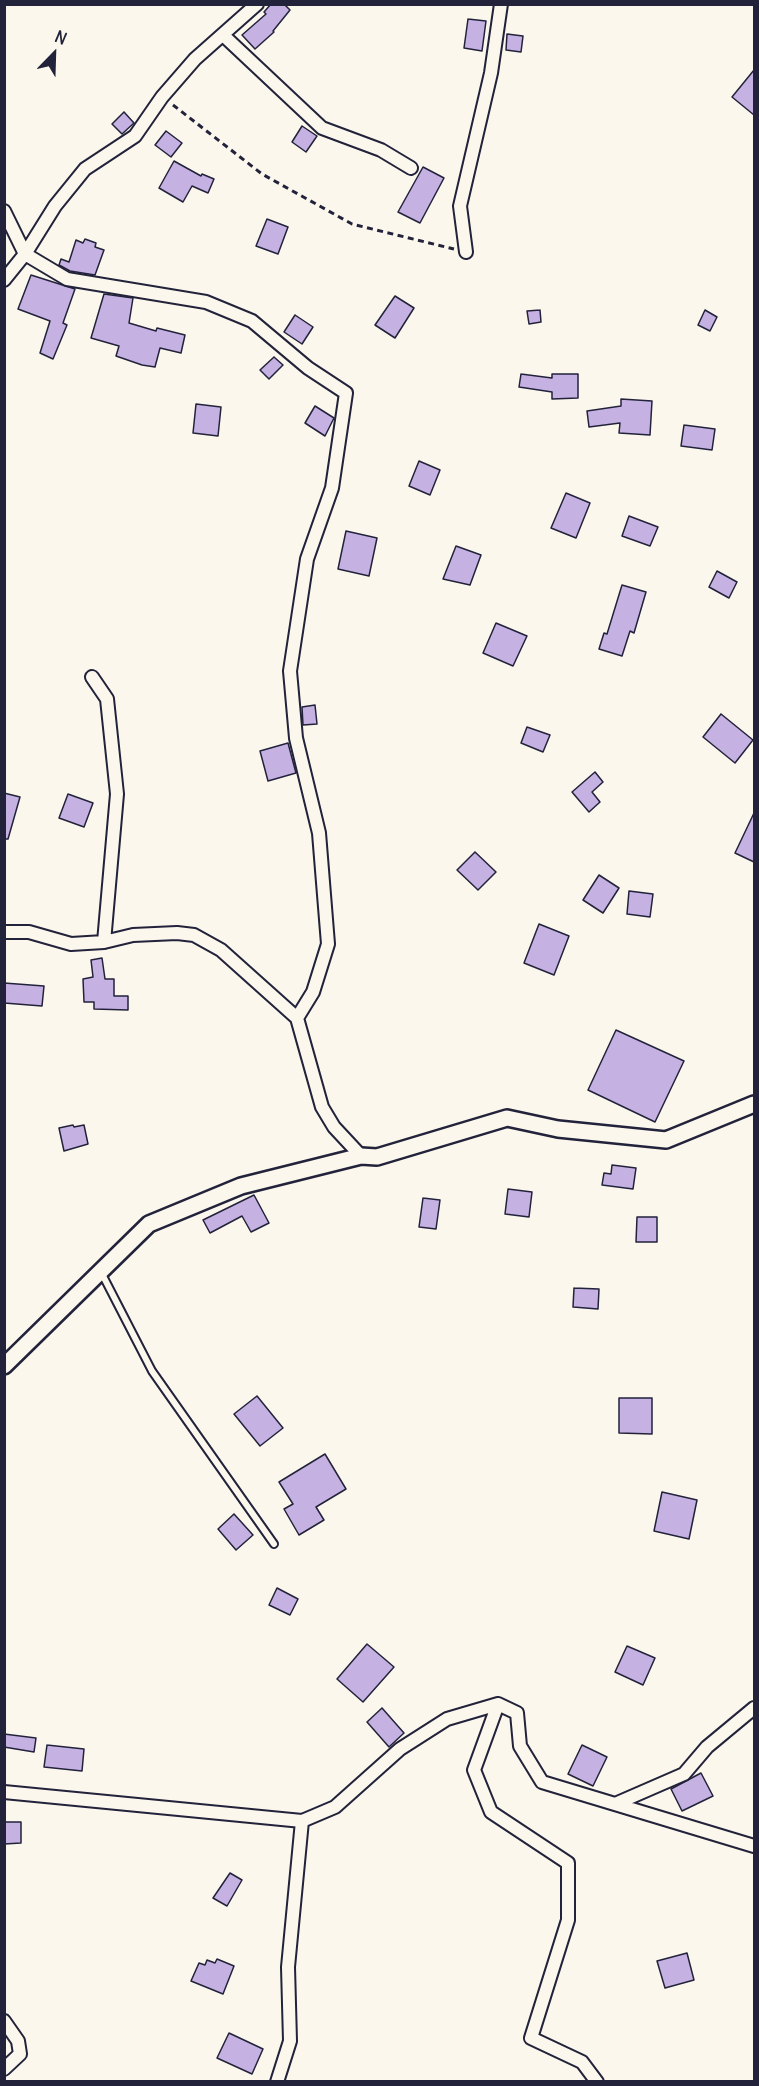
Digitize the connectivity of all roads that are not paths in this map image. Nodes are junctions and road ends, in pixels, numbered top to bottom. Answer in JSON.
{"nodes":[{"id":1,"x":257,"y":4,"type":"edge"},
{"id":2,"x":501,"y":4,"type":"edge"},
{"id":3,"x":223,"y":35,"type":"junction"},
{"id":4,"x":411,"y":168,"type":"dead end"},
{"id":5,"x":4,"y":210,"type":"edge"},
{"id":6,"x":466,"y":252,"type":"road end"},
{"id":7,"x":25,"y":254,"type":"junction"},
{"id":8,"x":4,"y":280,"type":"edge"},
{"id":9,"x":92,"y":677,"type":"dead end"},
{"id":10,"x":4,"y":932,"type":"edge"},
{"id":11,"x":104,"y":942,"type":"junction"},
{"id":12,"x":297,"y":1018,"type":"junction"},
{"id":13,"x":754,"y":1104,"type":"edge"},
{"id":14,"x":361,"y":1156,"type":"junction"},
{"id":15,"x":100,"y":1270,"type":"junction"},
{"id":16,"x":4,"y":1365,"type":"edge"},
{"id":17,"x":274,"y":1544,"type":"dead end"},
{"id":18,"x":498,"y":1704,"type":"junction"},
{"id":19,"x":754,"y":1708,"type":"edge"},
{"id":20,"x":4,"y":1792,"type":"edge"},
{"id":21,"x":615,"y":1804,"type":"junction"},
{"id":22,"x":302,"y":1821,"type":"junction"},
{"id":23,"x":754,"y":1846,"type":"edge"},
{"id":24,"x":4,"y":2021,"type":"edge"},
{"id":25,"x":4,"y":2069,"type":"edge"},
{"id":26,"x":277,"y":2082,"type":"edge"},
{"id":27,"x":597,"y":2082,"type":"edge"}],
"edges":[{"from":1,"to":3,"type":"street"},
{"from":2,"to":6,"type":"street"},
{"from":3,"to":4,"type":"street"},
{"from":3,"to":7,"type":"street"},
{"from":5,"to":7,"type":"street"},
{"from":7,"to":8,"type":"street"},
{"from":7,"to":12,"type":"street"},
{"from":9,"to":11,"type":"street"},
{"from":10,"to":11,"type":"street"},
{"from":11,"to":12,"type":"street"},
{"from":12,"to":14,"type":"street"},
{"from":13,"to":14,"type":"street"},
{"from":14,"to":15,"type":"street"},
{"from":15,"to":16,"type":"street"},
{"from":15,"to":17,"type":"lane"},
{"from":18,"to":21,"type":"street"},
{"from":18,"to":22,"type":"street"},
{"from":18,"to":27,"type":"street"},
{"from":19,"to":21,"type":"street"},
{"from":20,"to":22,"type":"street"},
{"from":21,"to":23,"type":"street"},
{"from":22,"to":26,"type":"street"},
{"from":24,"to":25,"type":"street"}]}
